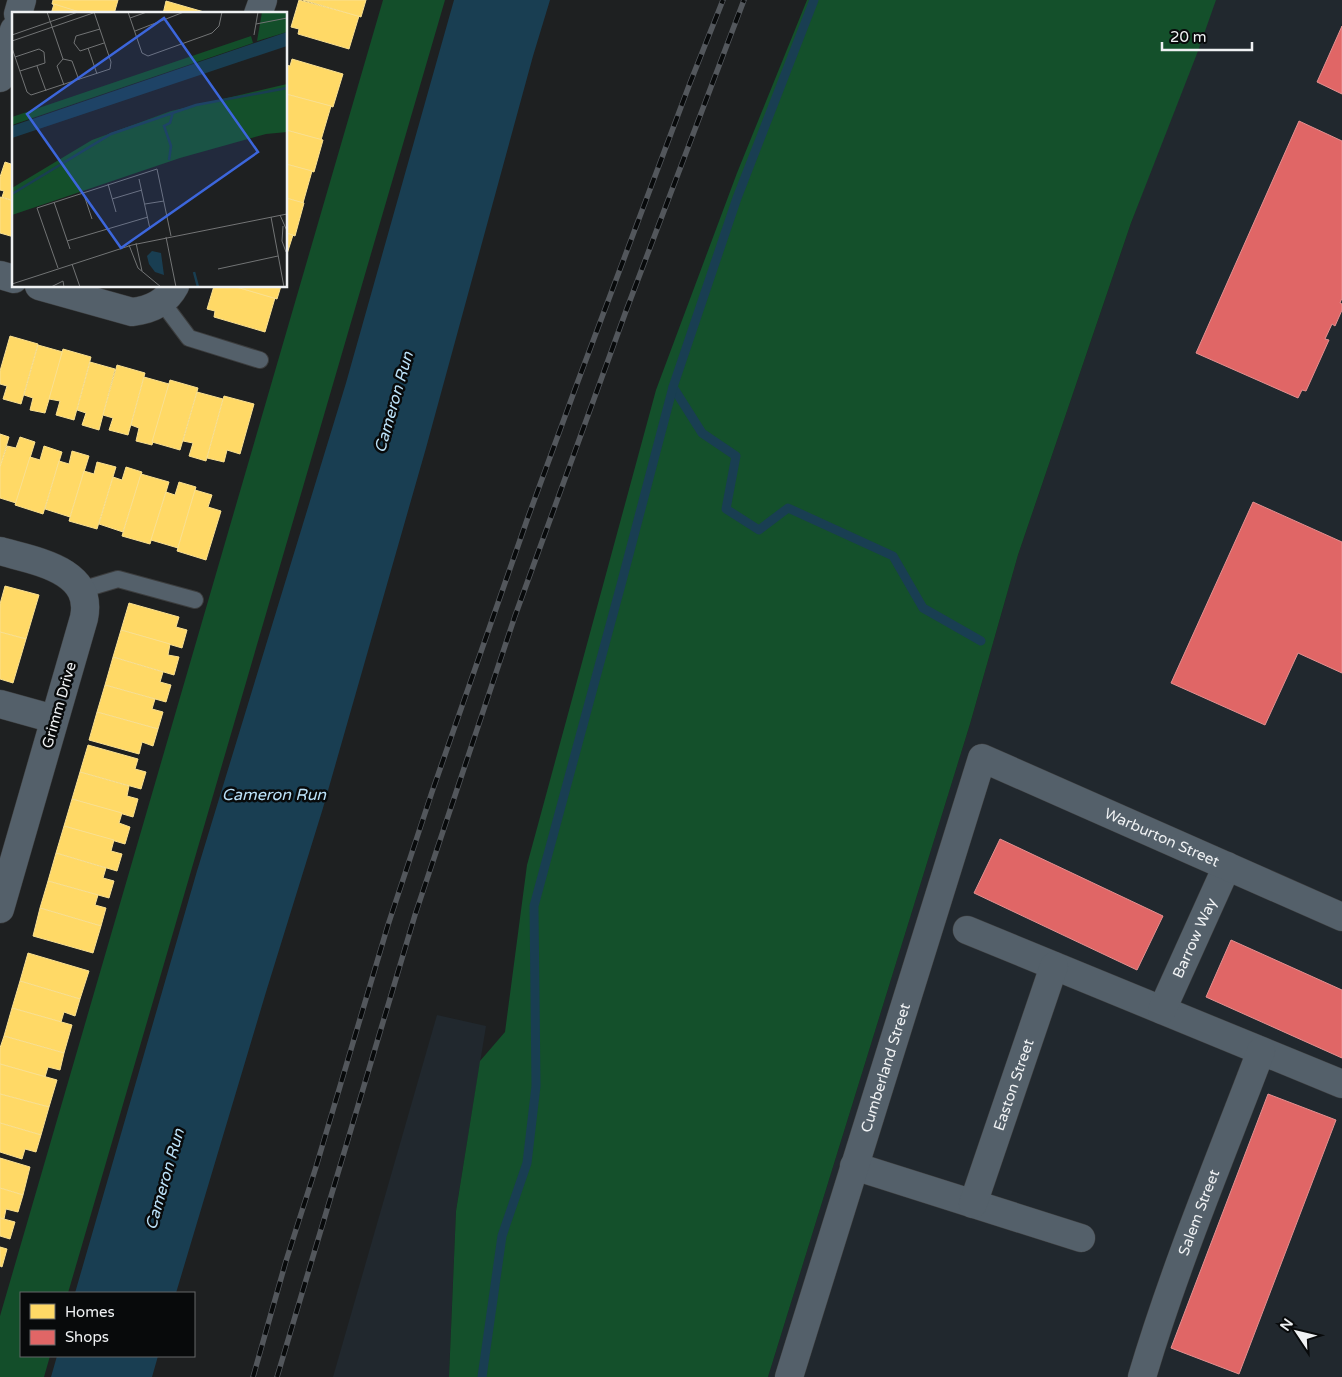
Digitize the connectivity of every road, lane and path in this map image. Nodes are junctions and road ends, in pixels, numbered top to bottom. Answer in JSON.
{"nodes":[{"id":1,"x":12,"y":37,"type":"edge"},
{"id":2,"x":0,"y":78,"type":"edge"},
{"id":3,"x":46,"y":288,"type":"edge"},
{"id":4,"x":169,"y":294,"type":"edge"},
{"id":5,"x":260,"y":360,"type":"dead end"},
{"id":6,"x":0,"y":551,"type":"edge"},
{"id":7,"x":81,"y":590,"type":"junction"},
{"id":8,"x":195,"y":600,"type":"dead end"},
{"id":9,"x":0,"y":704,"type":"edge"},
{"id":10,"x":54,"y":719,"type":"junction"},
{"id":11,"x":982,"y":758,"type":"joint"},
{"id":12,"x":6,"y":865,"type":"edge"},
{"id":13,"x":1227,"y":866,"type":"junction"},
{"id":14,"x":0,"y":909,"type":"edge"},
{"id":15,"x":1342,"y":917,"type":"edge"},
{"id":16,"x":967,"y":930,"type":"dead end"},
{"id":17,"x":1054,"y":966,"type":"junction"},
{"id":18,"x":1162,"y":1010,"type":"junction"},
{"id":19,"x":1261,"y":1051,"type":"junction"},
{"id":20,"x":1342,"y":1084,"type":"edge"},
{"id":21,"x":854,"y":1166,"type":"junction"},
{"id":22,"x":972,"y":1204,"type":"junction"},
{"id":23,"x":1080,"y":1238,"type":"dead end"},
{"id":24,"x":795,"y":1376,"type":"edge"},
{"id":25,"x":1142,"y":1377,"type":"edge"}],
"edges":[{"from":1,"to":2,"type":"street"},
{"from":3,"to":4,"type":"street"},
{"from":4,"to":5,"type":"lane"},
{"from":6,"to":7,"type":"street"},
{"from":7,"to":8,"type":"lane"},
{"from":7,"to":10,"type":"street","name":"Grimm Drive"},
{"from":9,"to":10,"type":"street"},
{"from":10,"to":12,"type":"street","name":"Grimm Drive"},
{"from":11,"to":13,"type":"street","name":"Warburton Street"},
{"from":11,"to":21,"type":"street","name":"Cumberland Street"},
{"from":12,"to":14,"type":"street","name":"Grimm Drive"},
{"from":13,"to":15,"type":"street","name":"Warburton Street"},
{"from":13,"to":18,"type":"street","name":"Barrow Way"},
{"from":16,"to":17,"type":"street"},
{"from":17,"to":18,"type":"street"},
{"from":17,"to":22,"type":"street","name":"Easton Street"},
{"from":18,"to":19,"type":"street"},
{"from":19,"to":20,"type":"street"},
{"from":19,"to":25,"type":"street","name":"Salem Street"},
{"from":21,"to":22,"type":"street"},
{"from":21,"to":24,"type":"street","name":"Cumberland Street"},
{"from":22,"to":23,"type":"street"}]}
